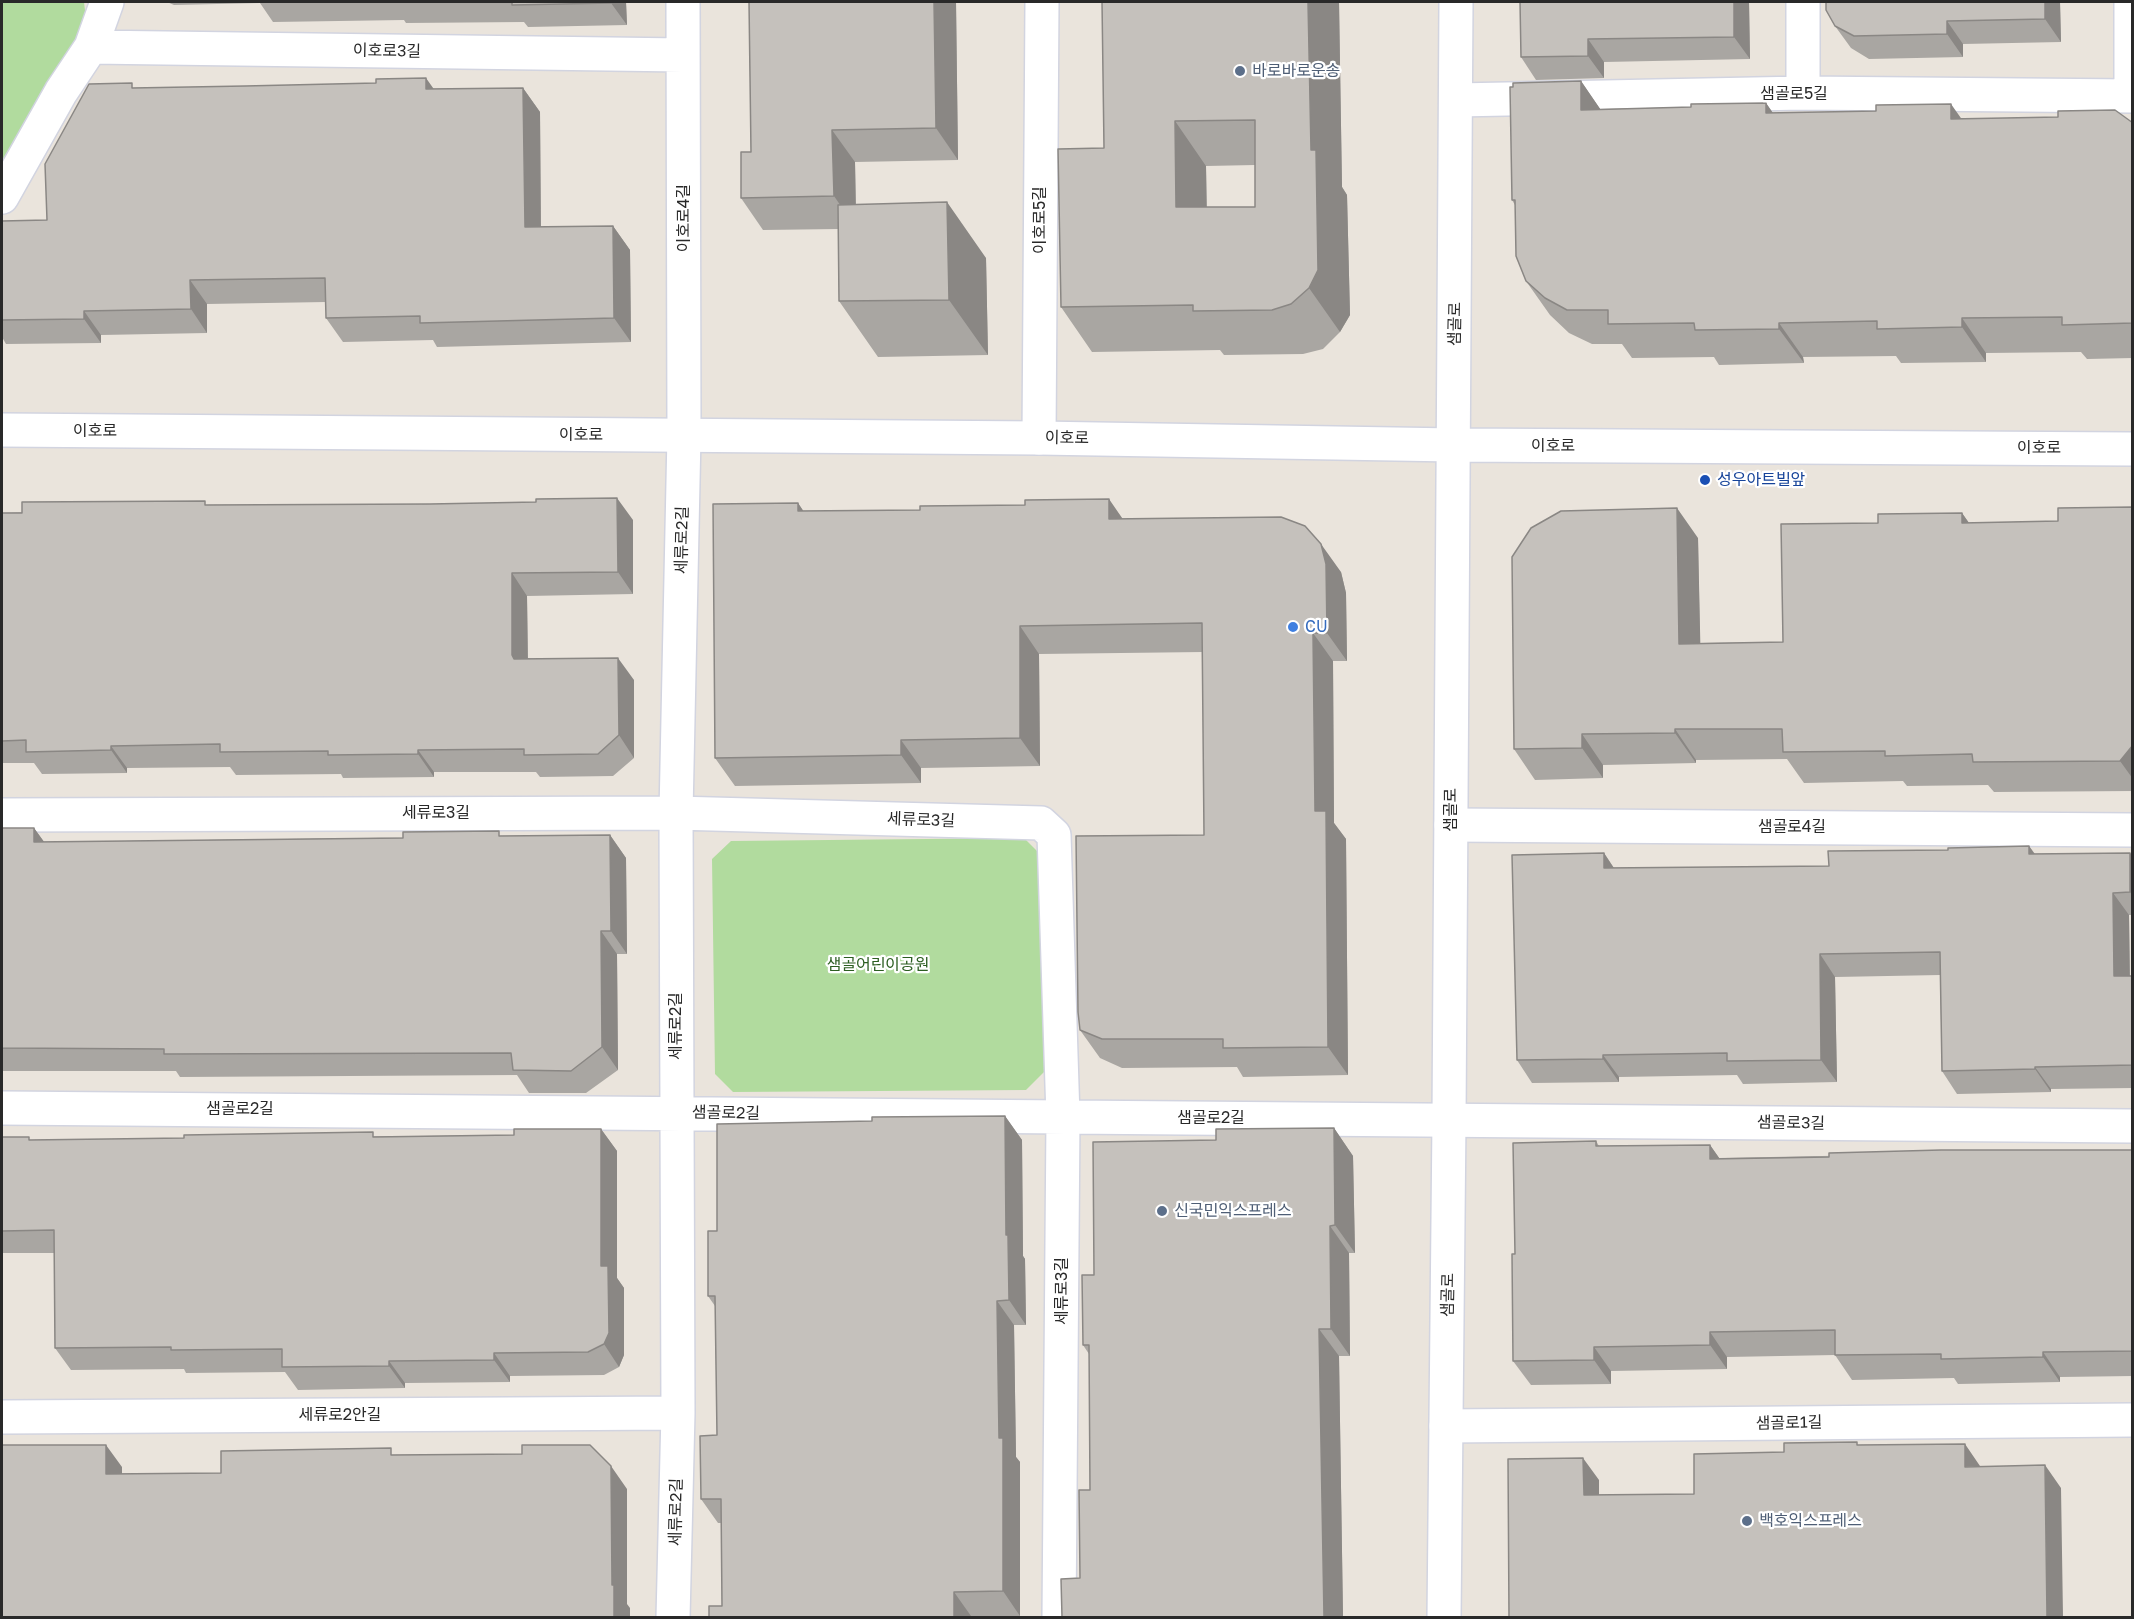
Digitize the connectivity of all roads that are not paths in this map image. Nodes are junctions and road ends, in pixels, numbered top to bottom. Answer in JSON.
{"nodes":[{"id":1,"x":107,"y":2,"type":"edge"},
{"id":2,"x":683,"y":2,"type":"edge"},
{"id":3,"x":1042,"y":2,"type":"edge"},
{"id":4,"x":1456,"y":2,"type":"edge"},
{"id":5,"x":1803,"y":2,"type":"edge"},
{"id":6,"x":2131,"y":2,"type":"edge"},
{"id":7,"x":92,"y":47,"type":"junction"},
{"id":8,"x":683,"y":55,"type":"junction"},
{"id":9,"x":1803,"y":93,"type":"junction"},
{"id":10,"x":2132,"y":96,"type":"edge"},
{"id":11,"x":1457,"y":100,"type":"junction"},
{"id":12,"x":2,"y":197,"type":"edge"},
{"id":13,"x":2,"y":430,"type":"edge"},
{"id":14,"x":684,"y":435,"type":"junction"},
{"id":15,"x":1039,"y":438,"type":"junction"},
{"id":16,"x":1454,"y":446,"type":"junction"},
{"id":17,"x":2133,"y":448,"type":"edge"},
{"id":18,"x":676,"y":813,"type":"junction"},
{"id":19,"x":2,"y":814,"type":"edge"},
{"id":20,"x":1451,"y":825,"type":"junction"},
{"id":21,"x":2133,"y":830,"type":"edge"},
{"id":22,"x":2,"y":1108,"type":"edge"},
{"id":23,"x":676,"y":1112,"type":"junction"},
{"id":24,"x":1063,"y":1118,"type":"junction"},
{"id":25,"x":1449,"y":1120,"type":"junction"},
{"id":26,"x":2133,"y":1126,"type":"edge"},
{"id":27,"x":678,"y":1413,"type":"junction"},
{"id":28,"x":2,"y":1417,"type":"edge"},
{"id":29,"x":2133,"y":1420,"type":"edge"},
{"id":30,"x":1446,"y":1426,"type":"junction"},
{"id":31,"x":673,"y":1617,"type":"edge"},
{"id":32,"x":1059,"y":1617,"type":"edge"},
{"id":33,"x":1443,"y":1617,"type":"edge"}],
"edges":[{"from":1,"to":7,"type":"street"},
{"from":2,"to":8,"type":"street","name":"이호로4길"},
{"from":3,"to":15,"type":"street","name":"이호로5길"},
{"from":4,"to":11,"type":"street","name":"샘골로"},
{"from":5,"to":9,"type":"street"},
{"from":6,"to":10,"type":"street","name":"샘골로5길"},
{"from":7,"to":8,"type":"street","name":"이호로3길"},
{"from":7,"to":12,"type":"street"},
{"from":8,"to":14,"type":"street","name":"이호로4길"},
{"from":9,"to":10,"type":"street","name":"샘골로5길"},
{"from":9,"to":11,"type":"street","name":"샘골로5길"},
{"from":11,"to":16,"type":"street","name":"샘골로"},
{"from":13,"to":14,"type":"street","name":"이호로"},
{"from":14,"to":15,"type":"street","name":"이호로"},
{"from":14,"to":18,"type":"street","name":"세류로2길"},
{"from":15,"to":16,"type":"street","name":"이호로"},
{"from":16,"to":17,"type":"street","name":"이호로"},
{"from":16,"to":20,"type":"street","name":"샘골로"},
{"from":18,"to":19,"type":"street","name":"세류로3길"},
{"from":18,"to":23,"type":"street","name":"세류로2길"},
{"from":18,"to":24,"type":"street","name":"세류로3길"},
{"from":20,"to":21,"type":"street","name":"샘골로4길"},
{"from":20,"to":25,"type":"street","name":"샘골로"},
{"from":22,"to":23,"type":"street","name":"샘골로2길"},
{"from":23,"to":24,"type":"street","name":"샘골로2길"},
{"from":23,"to":27,"type":"street","name":"세류로2길"},
{"from":24,"to":25,"type":"street","name":"샘골로2길"},
{"from":24,"to":32,"type":"street","name":"세류로3길"},
{"from":25,"to":26,"type":"street","name":"샘골로3길"},
{"from":25,"to":30,"type":"street","name":"샘골로"},
{"from":27,"to":28,"type":"street","name":"세류로2안길"},
{"from":27,"to":31,"type":"street","name":"세류로2길"},
{"from":29,"to":30,"type":"street","name":"샘골로1길"},
{"from":30,"to":33,"type":"street","name":"샘골로"}]}
